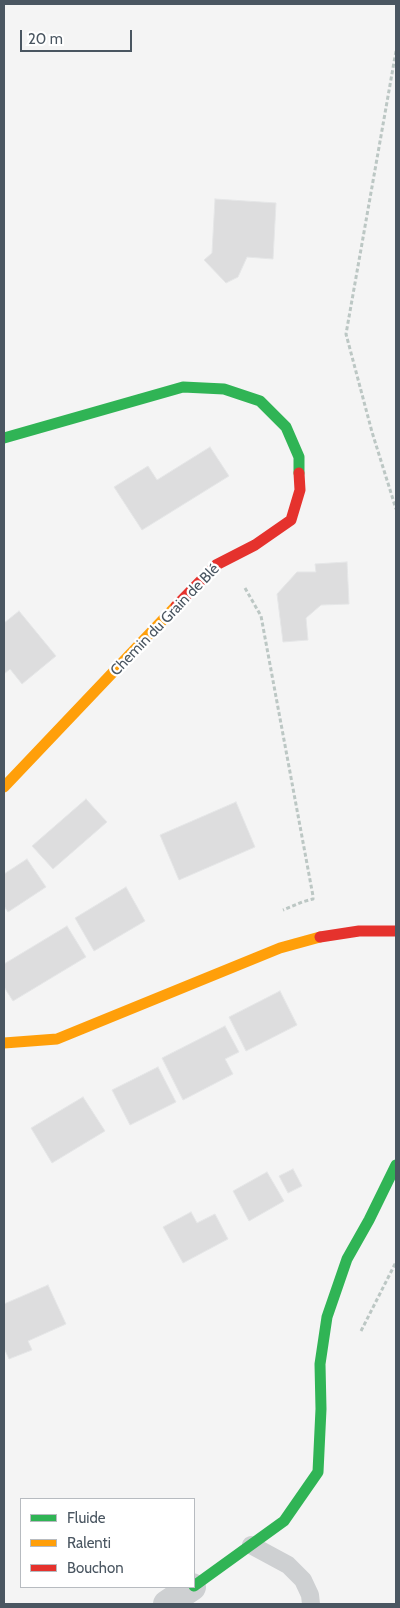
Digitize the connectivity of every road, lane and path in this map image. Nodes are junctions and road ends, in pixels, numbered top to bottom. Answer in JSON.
{"nodes":[{"id":1,"x":396,"y":51,"type":"edge"},
{"id":2,"x":4,"y":438,"type":"edge"},
{"id":3,"x":396,"y":509,"type":"edge"},
{"id":4,"x":248,"y":593,"type":"dead end"},
{"id":5,"x":4,"y":787,"type":"edge"},
{"id":6,"x":313,"y":896,"type":"dead end"},
{"id":7,"x":396,"y":931,"type":"edge"},
{"id":8,"x":4,"y":1043,"type":"edge"},
{"id":9,"x":396,"y":1165,"type":"edge"},
{"id":10,"x":251,"y":1545,"type":"junction"},
{"id":11,"x":195,"y":1585,"type":"edge"},
{"id":12,"x":190,"y":1588,"type":"edge"},
{"id":13,"x":168,"y":1604,"type":"edge"},
{"id":14,"x":311,"y":1604,"type":"edge"}],
"edges":[{"from":1,"to":3,"type":"path"},
{"from":2,"to":5,"type":"street","name":"Chemin du Grain de Blé"},
{"from":4,"to":6,"type":"path"},
{"from":7,"to":8,"type":"street"},
{"from":9,"to":10,"type":"street"},
{"from":10,"to":11,"type":"street"},
{"from":10,"to":14,"type":"lane"},
{"from":12,"to":13,"type":"street"}]}
